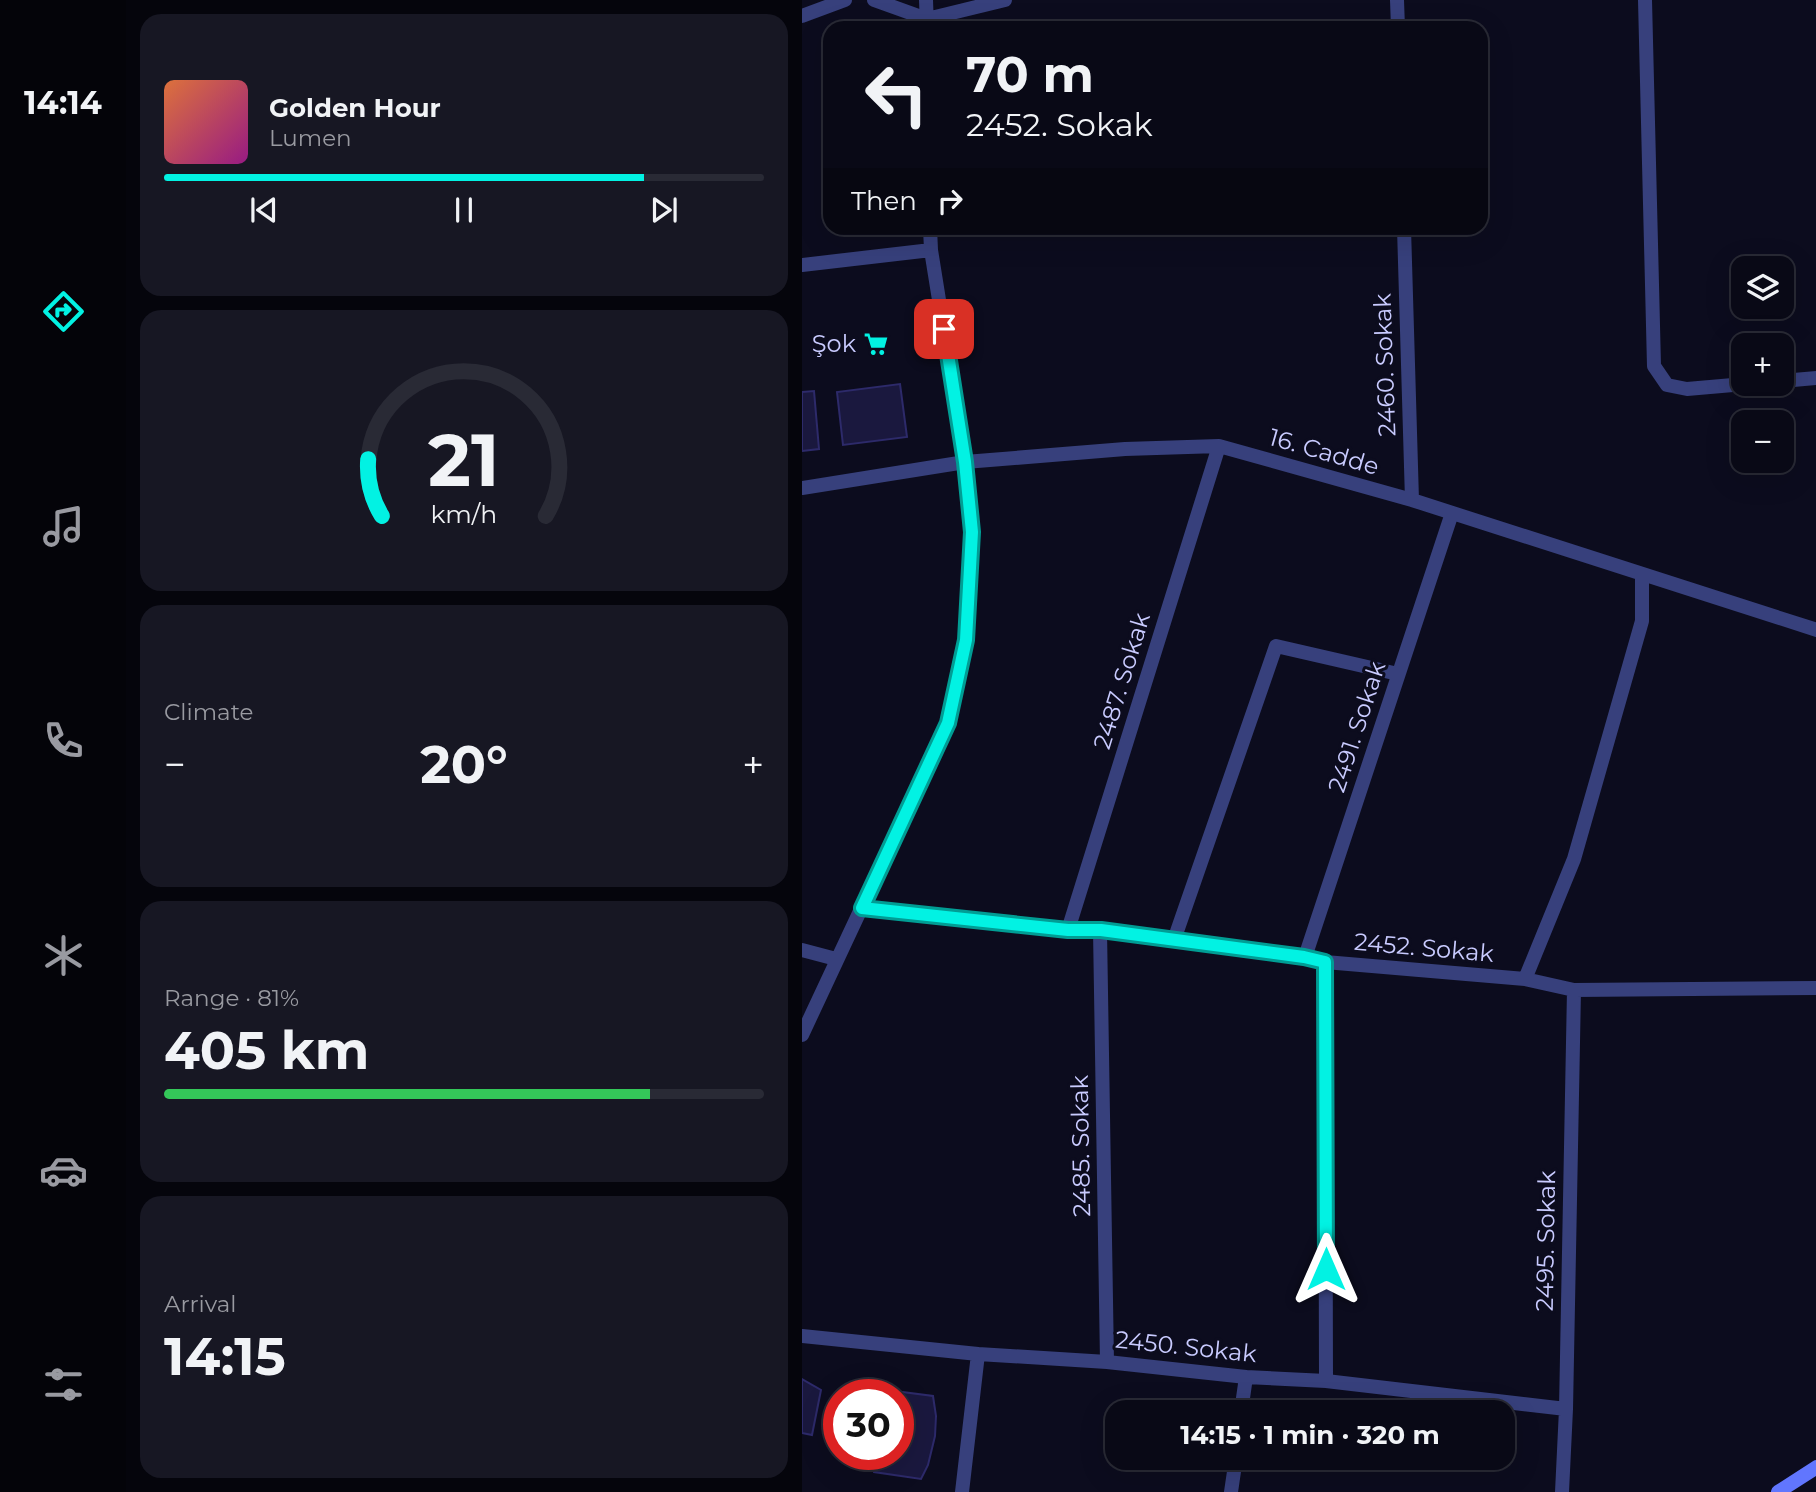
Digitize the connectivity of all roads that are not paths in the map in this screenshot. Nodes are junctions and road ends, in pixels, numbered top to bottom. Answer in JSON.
{"nodes":[{"id":1,"x":845,"y":0,"type":"edge"},
{"id":2,"x":874,"y":0,"type":"edge"},
{"id":3,"x":926,"y":0,"type":"edge"},
{"id":4,"x":1005,"y":0,"type":"edge"},
{"id":5,"x":1397,"y":0,"type":"edge"},
{"id":6,"x":1645,"y":0,"type":"edge"},
{"id":7,"x":802,"y":16,"type":"edge"},
{"id":8,"x":920,"y":21,"type":"edge"},
{"id":9,"x":927,"y":21,"type":"edge"},
{"id":10,"x":937,"y":21,"type":"edge"},
{"id":11,"x":1398,"y":21,"type":"edge"},
{"id":12,"x":930,"y":235,"type":"edge"},
{"id":13,"x":1404,"y":235,"type":"edge"},
{"id":14,"x":931,"y":250,"type":"junction"},
{"id":15,"x":802,"y":265,"type":"edge"},
{"id":16,"x":1816,"y":378,"type":"edge"},
{"id":17,"x":1794,"y":380,"type":"edge"},
{"id":18,"x":1731,"y":385,"type":"edge"},
{"id":19,"x":1219,"y":446,"type":"junction"},
{"id":20,"x":965,"y":462,"type":"junction"},
{"id":21,"x":802,"y":488,"type":"edge"},
{"id":22,"x":1412,"y":500,"type":"junction"},
{"id":23,"x":1452,"y":513,"type":"junction"},
{"id":24,"x":1642,"y":574,"type":"junction"},
{"id":25,"x":1816,"y":630,"type":"edge"},
{"id":26,"x":1398,"y":674,"type":"junction"},
{"id":27,"x":862,"y":908,"type":"junction"},
{"id":28,"x":1068,"y":930,"type":"junction"},
{"id":29,"x":1101,"y":930,"type":"junction"},
{"id":30,"x":1175,"y":940,"type":"junction"},
{"id":31,"x":802,"y":950,"type":"edge"},
{"id":32,"x":1304,"y":957,"type":"junction"},
{"id":33,"x":836,"y":959,"type":"junction"},
{"id":34,"x":1325,"y":962,"type":"junction"},
{"id":35,"x":1525,"y":979,"type":"junction"},
{"id":36,"x":1816,"y":988,"type":"edge"},
{"id":37,"x":1574,"y":990,"type":"junction"},
{"id":38,"x":802,"y":1035,"type":"edge"},
{"id":39,"x":802,"y":1336,"type":"edge"},
{"id":40,"x":978,"y":1354,"type":"junction"},
{"id":41,"x":1107,"y":1362,"type":"junction"},
{"id":42,"x":1246,"y":1377,"type":"junction"},
{"id":43,"x":1326,"y":1381,"type":"junction"},
{"id":44,"x":1243,"y":1400,"type":"edge"},
{"id":45,"x":1566,"y":1409,"type":"junction"},
{"id":46,"x":1816,"y":1467,"type":"edge"},
{"id":47,"x":1234,"y":1470,"type":"edge"},
{"id":48,"x":962,"y":1492,"type":"edge"},
{"id":49,"x":1231,"y":1492,"type":"edge"},
{"id":50,"x":1562,"y":1492,"type":"edge"},
{"id":51,"x":1778,"y":1492,"type":"edge"}],
"edges":[{"from":1,"to":7,"type":"street"},
{"from":2,"to":8,"type":"street"},
{"from":3,"to":9,"type":"street"},
{"from":4,"to":10,"type":"street"},
{"from":5,"to":11,"type":"street"},
{"from":6,"to":18,"type":"street"},
{"from":12,"to":14,"type":"street"},
{"from":13,"to":22,"type":"street","name":"2460. Sokak"},
{"from":14,"to":15,"type":"street"},
{"from":14,"to":20,"type":"street"},
{"from":16,"to":17,"type":"street"},
{"from":19,"to":20,"type":"street","name":"16. Cadde"},
{"from":19,"to":22,"type":"street","name":"16. Cadde"},
{"from":19,"to":28,"type":"street","name":"2487. Sokak"},
{"from":20,"to":21,"type":"street","name":"16. Cadde"},
{"from":20,"to":27,"type":"street"},
{"from":22,"to":23,"type":"street","name":"16. Cadde"},
{"from":23,"to":24,"type":"street","name":"16. Cadde"},
{"from":23,"to":26,"type":"street","name":"2491. Sokak"},
{"from":24,"to":25,"type":"street","name":"16. Cadde"},
{"from":24,"to":35,"type":"street"},
{"from":26,"to":30,"type":"street"},
{"from":26,"to":32,"type":"street","name":"2491. Sokak"},
{"from":27,"to":28,"type":"street","name":"2452. Sokak"},
{"from":27,"to":33,"type":"street"},
{"from":28,"to":29,"type":"street","name":"2452. Sokak"},
{"from":29,"to":30,"type":"street","name":"2452. Sokak"},
{"from":29,"to":41,"type":"street","name":"2485. Sokak"},
{"from":30,"to":32,"type":"street","name":"2452. Sokak"},
{"from":31,"to":33,"type":"street"},
{"from":32,"to":34,"type":"street","name":"2452. Sokak"},
{"from":33,"to":38,"type":"street"},
{"from":34,"to":35,"type":"street","name":"2452. Sokak"},
{"from":34,"to":43,"type":"street"},
{"from":35,"to":37,"type":"street","name":"2452. Sokak"},
{"from":36,"to":37,"type":"street","name":"2452. Sokak"},
{"from":37,"to":45,"type":"street","name":"2495. Sokak"},
{"from":39,"to":40,"type":"street","name":"2450. Sokak"},
{"from":40,"to":41,"type":"street","name":"2450. Sokak"},
{"from":40,"to":48,"type":"street"},
{"from":41,"to":42,"type":"street","name":"2450. Sokak"},
{"from":42,"to":43,"type":"street","name":"2450. Sokak"},
{"from":42,"to":44,"type":"street"},
{"from":43,"to":45,"type":"street","name":"2450. Sokak"},
{"from":45,"to":50,"type":"street","name":"2495. Sokak"},
{"from":46,"to":51,"type":"main road"},
{"from":47,"to":49,"type":"street"}]}
